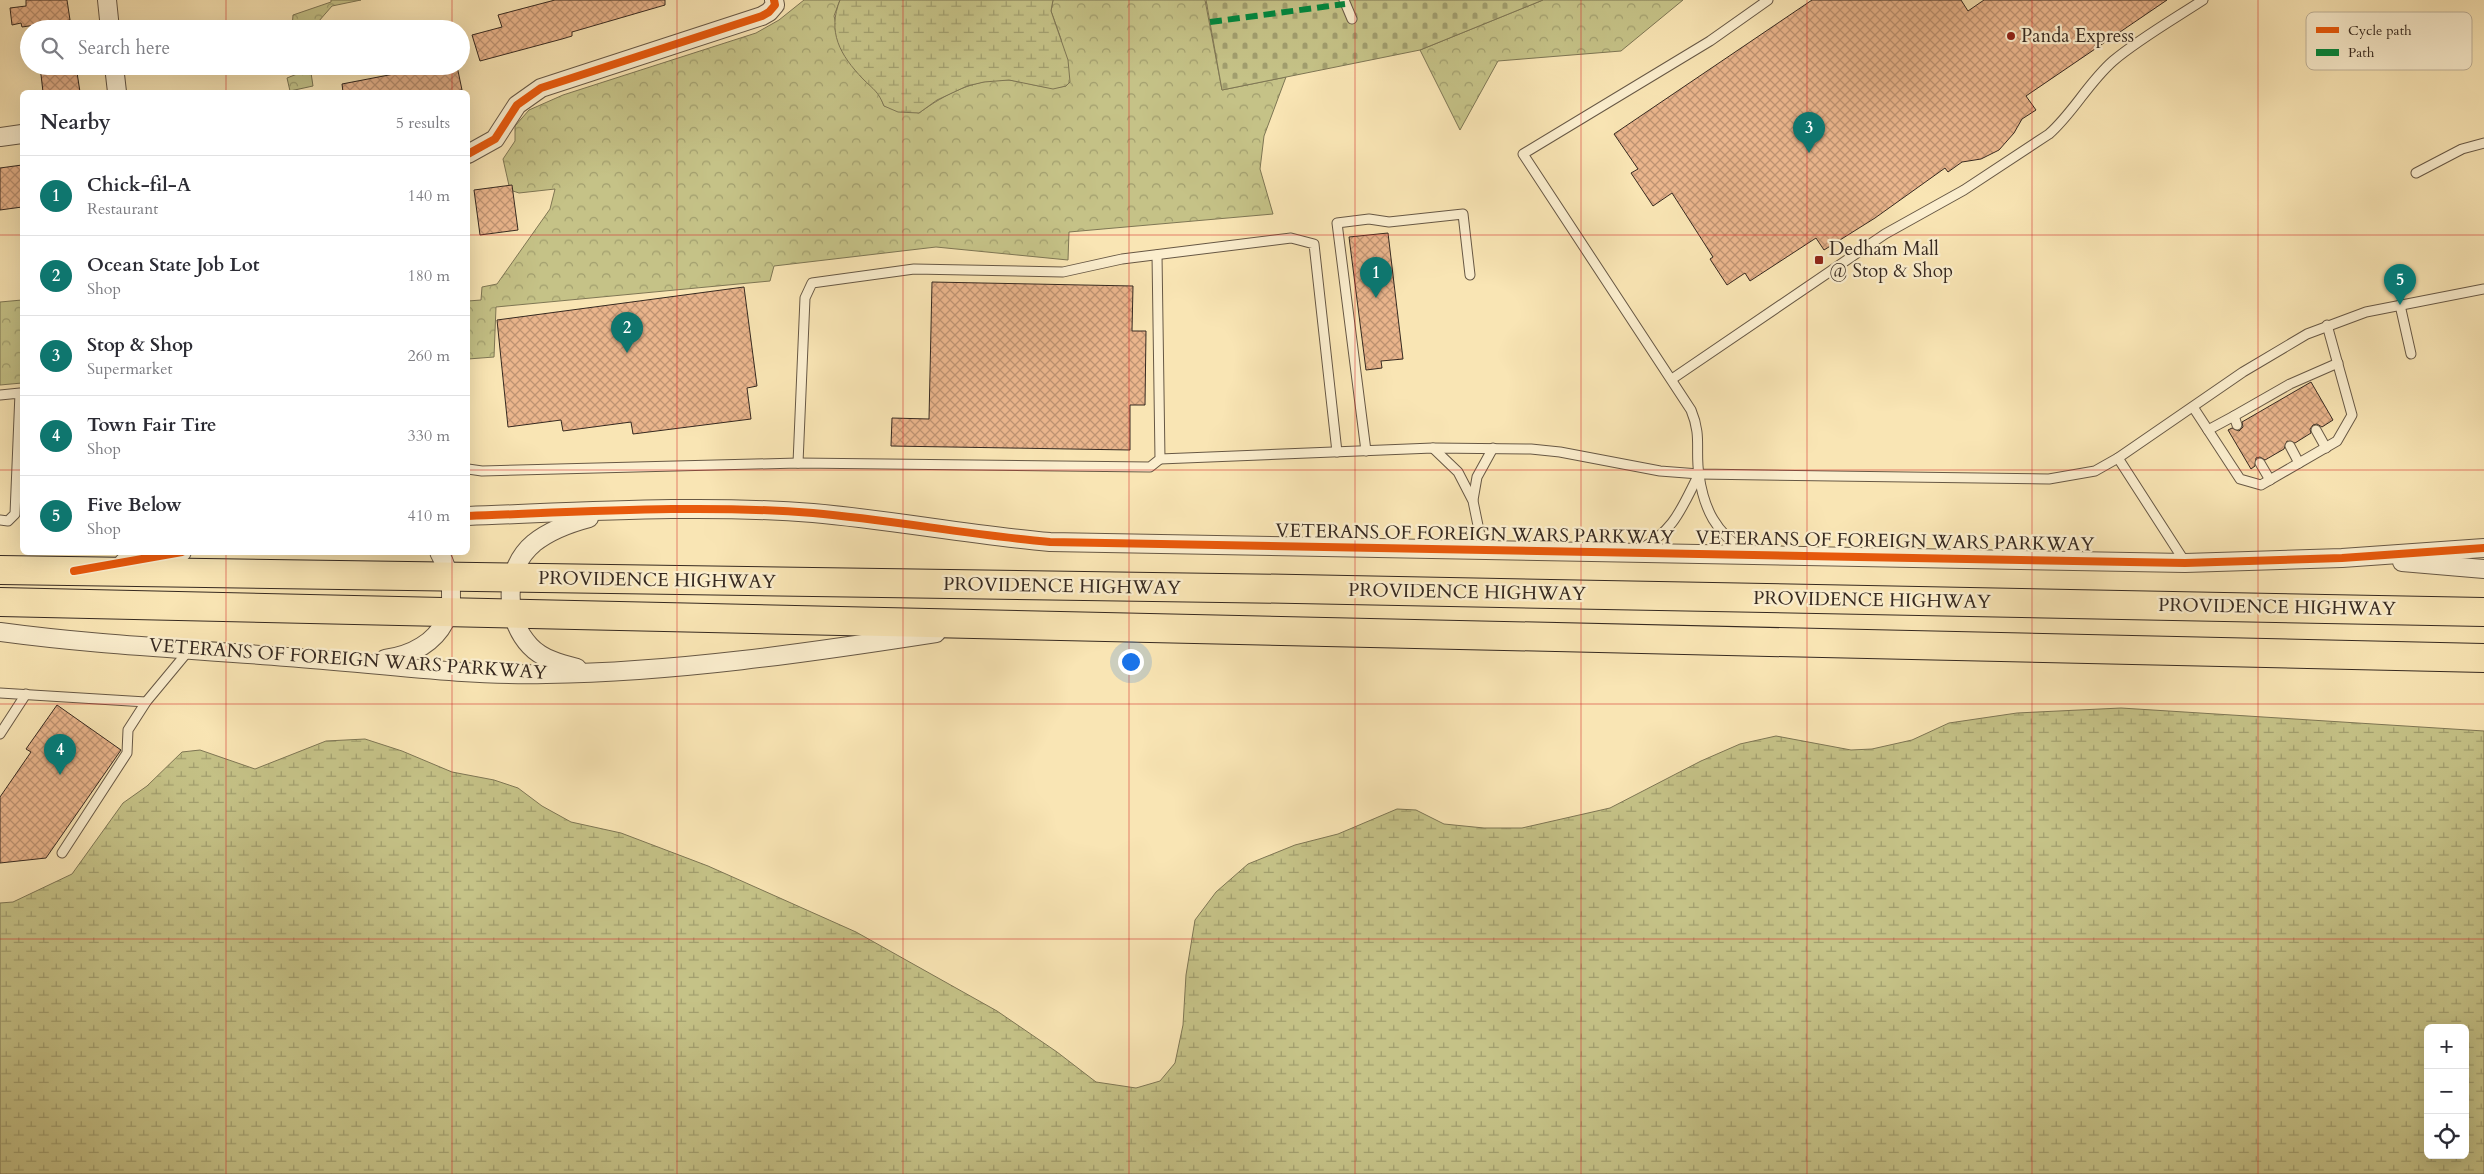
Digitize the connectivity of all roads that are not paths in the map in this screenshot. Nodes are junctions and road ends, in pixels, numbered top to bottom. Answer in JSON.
{"nodes":[{"id":1,"x":106,"y":0,"type":"edge"},
{"id":2,"x":774,"y":0,"type":"edge"},
{"id":3,"x":1344,"y":0,"type":"edge"},
{"id":4,"x":1768,"y":0,"type":"edge"},
{"id":5,"x":2203,"y":0,"type":"edge"},
{"id":6,"x":1352,"y":19,"type":"dead end"},
{"id":7,"x":109,"y":20,"type":"edge"},
{"id":8,"x":115,"y":75,"type":"edge"},
{"id":9,"x":117,"y":90,"type":"edge"},
{"id":10,"x":20,"y":134,"type":"edge"},
{"id":11,"x":0,"y":137,"type":"edge"},
{"id":12,"x":2484,"y":143,"type":"edge"},
{"id":13,"x":470,"y":153,"type":"edge"},
{"id":14,"x":2416,"y":173,"type":"dead end"},
{"id":15,"x":1158,"y":255,"type":"junction"},
{"id":16,"x":1470,"y":274,"type":"dead end"},
{"id":17,"x":2484,"y":289,"type":"edge"},
{"id":18,"x":2400,"y":305,"type":"junction"},
{"id":19,"x":2327,"y":325,"type":"junction"},
{"id":20,"x":2411,"y":354,"type":"dead end"},
{"id":21,"x":2338,"y":363,"type":"junction"},
{"id":22,"x":1672,"y":380,"type":"junction"},
{"id":23,"x":20,"y":392,"type":"edge"},
{"id":24,"x":0,"y":394,"type":"edge"},
{"id":25,"x":2262,"y":399,"type":"junction"},
{"id":26,"x":2193,"y":407,"type":"junction"},
{"id":27,"x":2267,"y":407,"type":"dead end"},
{"id":28,"x":20,"y":412,"type":"edge"},
{"id":29,"x":2208,"y":430,"type":"junction"},
{"id":30,"x":2316,"y":430,"type":"dead end"},
{"id":31,"x":2290,"y":446,"type":"dead end"},
{"id":32,"x":1433,"y":448,"type":"junction"},
{"id":33,"x":1493,"y":448,"type":"junction"},
{"id":34,"x":2326,"y":448,"type":"junction"},
{"id":35,"x":1366,"y":450,"type":"junction"},
{"id":36,"x":1338,"y":452,"type":"junction"},
{"id":37,"x":2118,"y":458,"type":"junction"},
{"id":38,"x":1160,"y":459,"type":"junction"},
{"id":39,"x":798,"y":463,"type":"junction"},
{"id":40,"x":2260,"y":463,"type":"dead end"},
{"id":41,"x":2299,"y":463,"type":"junction"},
{"id":42,"x":470,"y":469,"type":"edge"},
{"id":43,"x":1699,"y":474,"type":"junction"},
{"id":44,"x":2270,"y":480,"type":"junction"},
{"id":45,"x":1473,"y":500,"type":"junction"},
{"id":46,"x":614,"y":512,"type":"junction"},
{"id":47,"x":470,"y":516,"type":"edge"},
{"id":48,"x":0,"y":520,"type":"edge"},
{"id":49,"x":2484,"y":548,"type":"edge"},
{"id":50,"x":1483,"y":550,"type":"junction"},
{"id":51,"x":1633,"y":553,"type":"junction"},
{"id":52,"x":159,"y":555,"type":"edge"},
{"id":53,"x":1750,"y":555,"type":"junction"},
{"id":54,"x":2342,"y":558,"type":"junction"},
{"id":55,"x":2185,"y":563,"type":"junction"},
{"id":56,"x":444,"y":564,"type":"edge"},
{"id":57,"x":74,"y":566,"type":"junction"},
{"id":58,"x":2484,"y":569,"type":"edge"},
{"id":59,"x":0,"y":570,"type":"edge"},
{"id":60,"x":512,"y":577,"type":"junction"},
{"id":61,"x":0,"y":602,"type":"edge"},
{"id":62,"x":449,"y":611,"type":"junction"},
{"id":63,"x":513,"y":612,"type":"junction"},
{"id":64,"x":2484,"y":612,"type":"edge"},
{"id":65,"x":993,"y":624,"type":"junction"},
{"id":66,"x":0,"y":632,"type":"edge"},
{"id":67,"x":190,"y":649,"type":"junction"},
{"id":68,"x":2484,"y":658,"type":"edge"},
{"id":69,"x":362,"y":662,"type":"junction"},
{"id":70,"x":596,"y":672,"type":"junction"},
{"id":71,"x":0,"y":693,"type":"edge"},
{"id":72,"x":26,"y":694,"type":"junction"},
{"id":73,"x":146,"y":702,"type":"junction"},
{"id":74,"x":0,"y":734,"type":"edge"},
{"id":75,"x":62,"y":853,"type":"dead end"}],
"edges":[{"from":1,"to":7,"type":"street"},
{"from":2,"to":13,"type":"street"},
{"from":3,"to":6,"type":"lane"},
{"from":4,"to":22,"type":"lane"},
{"from":5,"to":22,"type":"lane"},
{"from":8,"to":9,"type":"street"},
{"from":10,"to":11,"type":"street"},
{"from":12,"to":14,"type":"lane"},
{"from":15,"to":36,"type":"lane"},
{"from":15,"to":38,"type":"lane"},
{"from":15,"to":39,"type":"lane"},
{"from":16,"to":35,"type":"lane"},
{"from":17,"to":18,"type":"lane"},
{"from":18,"to":19,"type":"lane"},
{"from":18,"to":20,"type":"lane"},
{"from":19,"to":21,"type":"lane"},
{"from":19,"to":26,"type":"lane"},
{"from":21,"to":25,"type":"lane"},
{"from":21,"to":34,"type":"lane"},
{"from":22,"to":43,"type":"lane"},
{"from":23,"to":24,"type":"lane"},
{"from":25,"to":27,"type":"lane"},
{"from":25,"to":29,"type":"lane"},
{"from":26,"to":29,"type":"lane"},
{"from":26,"to":37,"type":"lane"},
{"from":28,"to":48,"type":"lane"},
{"from":29,"to":44,"type":"lane"},
{"from":30,"to":34,"type":"lane"},
{"from":31,"to":41,"type":"lane"},
{"from":32,"to":33,"type":"lane"},
{"from":32,"to":35,"type":"lane"},
{"from":32,"to":45,"type":"lane"},
{"from":33,"to":43,"type":"lane"},
{"from":33,"to":45,"type":"lane"},
{"from":34,"to":41,"type":"lane"},
{"from":35,"to":36,"type":"lane"},
{"from":36,"to":38,"type":"lane"},
{"from":37,"to":43,"type":"lane"},
{"from":37,"to":55,"type":"lane"},
{"from":38,"to":39,"type":"lane"},
{"from":39,"to":42,"type":"lane"},
{"from":40,"to":44,"type":"lane"},
{"from":41,"to":44,"type":"lane"},
{"from":43,"to":51,"type":"lane"},
{"from":43,"to":53,"type":"lane"},
{"from":45,"to":50,"type":"lane"},
{"from":46,"to":47,"type":"street","name":"VETERANS OF FOREIGN WARS PARKWAY"},
{"from":46,"to":50,"type":"street","name":"VETERANS OF FOREIGN WARS PARKWAY"},
{"from":46,"to":60,"type":"street"},
{"from":49,"to":54,"type":"street","name":"VETERANS OF FOREIGN WARS PARKWAY"},
{"from":50,"to":51,"type":"street","name":"VETERANS OF FOREIGN WARS PARKWAY"},
{"from":51,"to":53,"type":"street","name":"VETERANS OF FOREIGN WARS PARKWAY"},
{"from":52,"to":57,"type":"street"},
{"from":53,"to":55,"type":"street","name":"VETERANS OF FOREIGN WARS PARKWAY"},
{"from":54,"to":55,"type":"street","name":"VETERANS OF FOREIGN WARS PARKWAY"},
{"from":54,"to":58,"type":"street","name":"VETERANS OF FOREIGN WARS PARKWAY"},
{"from":56,"to":57,"type":"highway"},
{"from":56,"to":60,"type":"highway","name":"PROVIDENCE HIGHWAY"},
{"from":56,"to":62,"type":"street"},
{"from":57,"to":59,"type":"highway"},
{"from":60,"to":63,"type":"street"},
{"from":60,"to":64,"type":"highway","name":"PROVIDENCE HIGHWAY"},
{"from":61,"to":62,"type":"highway"},
{"from":62,"to":63,"type":"highway"},
{"from":62,"to":69,"type":"street"},
{"from":63,"to":65,"type":"highway","name":"PROVIDENCE HIGHWAY"},
{"from":63,"to":70,"type":"street"},
{"from":65,"to":68,"type":"highway","name":"PROVIDENCE HIGHWAY"},
{"from":65,"to":70,"type":"street","name":"VETERANS OF FOREIGN WARS PARKWAY"},
{"from":66,"to":67,"type":"street","name":"VETERANS OF FOREIGN WARS PARKWAY"},
{"from":67,"to":69,"type":"street","name":"VETERANS OF FOREIGN WARS PARKWAY"},
{"from":67,"to":73,"type":"lane"},
{"from":69,"to":70,"type":"street","name":"VETERANS OF FOREIGN WARS PARKWAY"},
{"from":71,"to":72,"type":"lane"},
{"from":72,"to":73,"type":"lane"},
{"from":72,"to":74,"type":"lane"},
{"from":73,"to":75,"type":"lane"}]}
